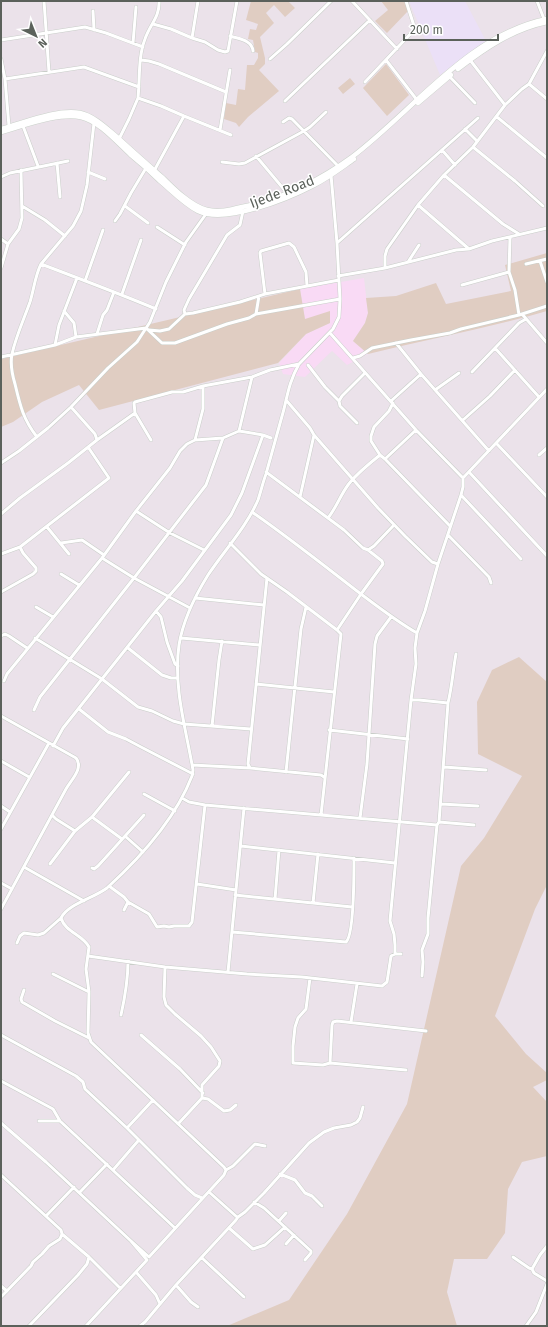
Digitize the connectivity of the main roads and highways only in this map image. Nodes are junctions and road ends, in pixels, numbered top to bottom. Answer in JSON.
{"nodes":[{"id":1,"x":546,"y":20,"type":"edge"},
{"id":2,"x":432,"y":89,"type":"junction"},
{"id":3,"x":1,"y":129,"type":"edge"},
{"id":4,"x":1,"y":132,"type":"edge"}],
"edges":[{"from":1,"to":2,"type":"main road","name":"Ijede Road"},
{"from":1,"to":2,"type":"main road","name":"Ijede Road"},
{"from":2,"to":3,"type":"main road","name":"Ijede Road"},
{"from":2,"to":4,"type":"main road","name":"Ijede Road"}]}
